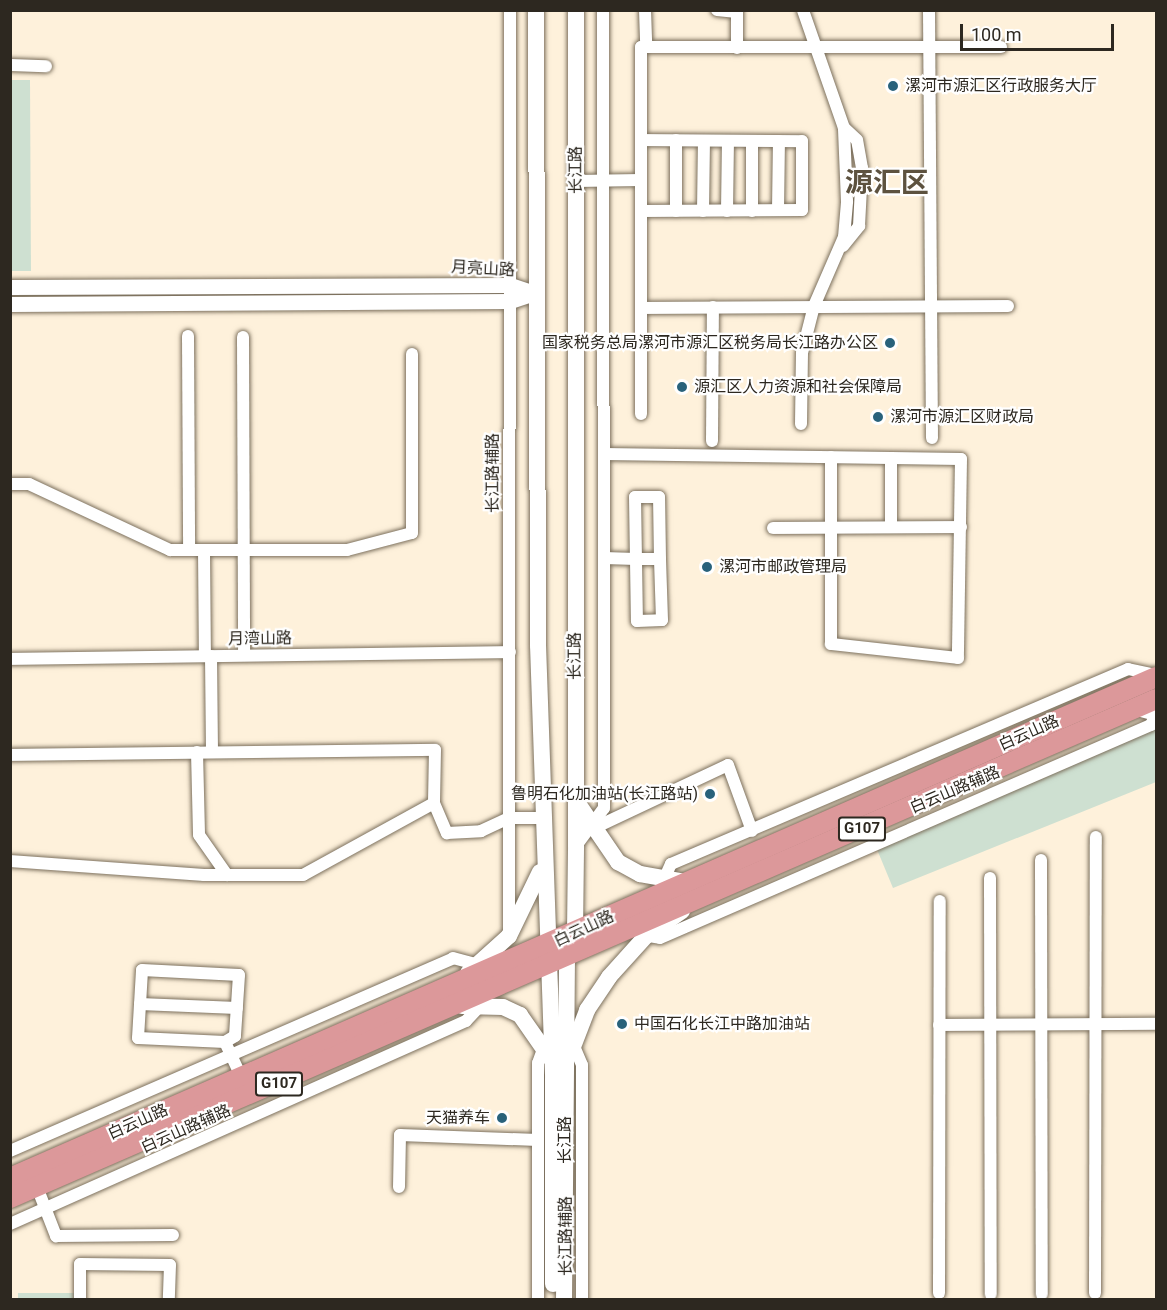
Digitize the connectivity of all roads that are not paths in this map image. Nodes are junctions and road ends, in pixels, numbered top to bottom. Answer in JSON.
{"nodes":[{"id":1,"x":510,"y":10,"type":"edge"},
{"id":2,"x":536,"y":10,"type":"edge"},
{"id":3,"x":576,"y":10,"type":"edge"},
{"id":4,"x":603,"y":10,"type":"edge"},
{"id":5,"x":645,"y":10,"type":"edge"},
{"id":6,"x":717,"y":10,"type":"edge"},
{"id":7,"x":803,"y":10,"type":"edge"},
{"id":8,"x":929,"y":10,"type":"edge"},
{"id":9,"x":737,"y":11,"type":"edge"},
{"id":10,"x":646,"y":47,"type":"junction"},
{"id":11,"x":1001,"y":47,"type":"dead end"},
{"id":12,"x":737,"y":48,"type":"junction"},
{"id":13,"x":819,"y":48,"type":"junction"},
{"id":14,"x":929,"y":48,"type":"junction"},
{"id":15,"x":10,"y":65,"type":"edge"},
{"id":16,"x":46,"y":66,"type":"dead end"},
{"id":17,"x":641,"y":140,"type":"junction"},
{"id":18,"x":676,"y":140,"type":"junction"},
{"id":19,"x":704,"y":141,"type":"junction"},
{"id":20,"x":728,"y":141,"type":"junction"},
{"id":21,"x":752,"y":141,"type":"junction"},
{"id":22,"x":778,"y":141,"type":"junction"},
{"id":23,"x":641,"y":180,"type":"junction"},
{"id":24,"x":576,"y":181,"type":"junction"},
{"id":25,"x":603,"y":181,"type":"junction"},
{"id":26,"x":778,"y":210,"type":"junction"},
{"id":27,"x":641,"y":211,"type":"junction"},
{"id":28,"x":676,"y":211,"type":"junction"},
{"id":29,"x":703,"y":211,"type":"junction"},
{"id":30,"x":727,"y":211,"type":"junction"},
{"id":31,"x":752,"y":211,"type":"junction"},
{"id":32,"x":510,"y":285,"type":"junction"},
{"id":33,"x":10,"y":287,"type":"edge"},
{"id":34,"x":535,"y":293,"type":"junction"},
{"id":35,"x":510,"y":302,"type":"junction"},
{"id":36,"x":10,"y":304,"type":"edge"},
{"id":37,"x":814,"y":306,"type":"junction"},
{"id":38,"x":1008,"y":306,"type":"dead end"},
{"id":39,"x":713,"y":307,"type":"junction"},
{"id":40,"x":929,"y":307,"type":"junction"},
{"id":41,"x":640,"y":308,"type":"junction"},
{"id":42,"x":188,"y":336,"type":"dead end"},
{"id":43,"x":243,"y":338,"type":"dead end"},
{"id":44,"x":412,"y":354,"type":"dead end"},
{"id":45,"x":641,"y":414,"type":"dead end"},
{"id":46,"x":801,"y":424,"type":"dead end"},
{"id":47,"x":932,"y":438,"type":"dead end"},
{"id":48,"x":712,"y":441,"type":"dead end"},
{"id":49,"x":604,"y":454,"type":"junction"},
{"id":50,"x":831,"y":457,"type":"junction"},
{"id":51,"x":891,"y":458,"type":"junction"},
{"id":52,"x":10,"y":484,"type":"edge"},
{"id":53,"x":891,"y":527,"type":"junction"},
{"id":54,"x":961,"y":527,"type":"junction"},
{"id":55,"x":772,"y":528,"type":"dead end"},
{"id":56,"x":831,"y":528,"type":"junction"},
{"id":57,"x":189,"y":550,"type":"junction"},
{"id":58,"x":204,"y":550,"type":"junction"},
{"id":59,"x":243,"y":550,"type":"junction"},
{"id":60,"x":604,"y":558,"type":"junction"},
{"id":61,"x":636,"y":559,"type":"junction"},
{"id":62,"x":660,"y":559,"type":"junction"},
{"id":63,"x":510,"y":652,"type":"junction"},
{"id":64,"x":244,"y":655,"type":"junction"},
{"id":65,"x":208,"y":656,"type":"junction"},
{"id":66,"x":10,"y":659,"type":"edge"},
{"id":67,"x":1156,"y":676,"type":"edge"},
{"id":68,"x":1156,"y":699,"type":"edge"},
{"id":69,"x":1137,"y":708,"type":"junction"},
{"id":70,"x":1156,"y":713,"type":"edge"},
{"id":71,"x":197,"y":752,"type":"junction"},
{"id":72,"x":212,"y":752,"type":"junction"},
{"id":73,"x":10,"y":755,"type":"edge"},
{"id":74,"x":575,"y":798,"type":"junction"},
{"id":75,"x":434,"y":803,"type":"junction"},
{"id":76,"x":509,"y":818,"type":"junction"},
{"id":77,"x":542,"y":818,"type":"junction"},
{"id":78,"x":592,"y":829,"type":"junction"},
{"id":79,"x":752,"y":831,"type":"junction"},
{"id":80,"x":1096,"y":837,"type":"dead end"},
{"id":81,"x":576,"y":846,"type":"junction"},
{"id":82,"x":1041,"y":860,"type":"dead end"},
{"id":83,"x":10,"y":861,"type":"edge"},
{"id":84,"x":543,"y":862,"type":"junction"},
{"id":85,"x":227,"y":875,"type":"junction"},
{"id":86,"x":990,"y":878,"type":"dead end"},
{"id":87,"x":659,"y":888,"type":"junction"},
{"id":88,"x":940,"y":901,"type":"dead end"},
{"id":89,"x":694,"y":902,"type":"junction"},
{"id":90,"x":627,"y":931,"type":"junction"},
{"id":91,"x":575,"y":932,"type":"junction"},
{"id":92,"x":508,"y":936,"type":"junction"},
{"id":93,"x":646,"y":936,"type":"junction"},
{"id":94,"x":546,"y":946,"type":"junction"},
{"id":95,"x":567,"y":960,"type":"junction"},
{"id":96,"x":485,"y":967,"type":"junction"},
{"id":97,"x":547,"y":967,"type":"junction"},
{"id":98,"x":140,"y":1004,"type":"junction"},
{"id":99,"x":471,"y":1005,"type":"junction"},
{"id":100,"x":237,"y":1008,"type":"junction"},
{"id":101,"x":1096,"y":1024,"type":"junction"},
{"id":102,"x":1156,"y":1024,"type":"edge"},
{"id":103,"x":939,"y":1025,"type":"junction"},
{"id":104,"x":990,"y":1025,"type":"junction"},
{"id":105,"x":1042,"y":1025,"type":"junction"},
{"id":106,"x":571,"y":1038,"type":"junction"},
{"id":107,"x":225,"y":1042,"type":"junction"},
{"id":108,"x":553,"y":1050,"type":"junction"},
{"id":109,"x":232,"y":1057,"type":"junction"},
{"id":110,"x":242,"y":1077,"type":"junction"},
{"id":111,"x":538,"y":1140,"type":"junction"},
{"id":112,"x":10,"y":1151,"type":"edge"},
{"id":113,"x":10,"y":1178,"type":"edge"},
{"id":114,"x":37,"y":1187,"type":"junction"},
{"id":115,"x":399,"y":1187,"type":"dead end"},
{"id":116,"x":10,"y":1198,"type":"edge"},
{"id":117,"x":46,"y":1208,"type":"junction"},
{"id":118,"x":10,"y":1224,"type":"edge"},
{"id":119,"x":173,"y":1236,"type":"dead end"},
{"id":120,"x":939,"y":1293,"type":"dead end"},
{"id":121,"x":1095,"y":1293,"type":"dead end"},
{"id":122,"x":991,"y":1294,"type":"dead end"},
{"id":123,"x":1042,"y":1294,"type":"dead end"},
{"id":124,"x":80,"y":1299,"type":"edge"},
{"id":125,"x":169,"y":1299,"type":"edge"},
{"id":126,"x":538,"y":1299,"type":"edge"},
{"id":127,"x":553,"y":1299,"type":"edge"},
{"id":128,"x":564,"y":1299,"type":"edge"},
{"id":129,"x":582,"y":1299,"type":"edge"}],
"edges":[{"from":1,"to":32,"type":"street","name":"长江路辅路"},
{"from":2,"to":34,"type":"main road","name":"长江路"},
{"from":3,"to":24,"type":"main road","name":"长江路"},
{"from":4,"to":25,"type":"street"},
{"from":5,"to":10,"type":"street"},
{"from":6,"to":9,"type":"street"},
{"from":7,"to":13,"type":"street"},
{"from":8,"to":14,"type":"street"},
{"from":9,"to":12,"type":"street"},
{"from":10,"to":12,"type":"street"},
{"from":10,"to":17,"type":"street"},
{"from":11,"to":14,"type":"street"},
{"from":12,"to":13,"type":"street"},
{"from":13,"to":14,"type":"street"},
{"from":13,"to":37,"type":"street"},
{"from":14,"to":40,"type":"street"},
{"from":15,"to":16,"type":"street"},
{"from":17,"to":18,"type":"street"},
{"from":17,"to":23,"type":"street"},
{"from":18,"to":19,"type":"street"},
{"from":18,"to":28,"type":"street"},
{"from":19,"to":20,"type":"street"},
{"from":19,"to":29,"type":"street"},
{"from":20,"to":21,"type":"street"},
{"from":20,"to":30,"type":"street"},
{"from":21,"to":22,"type":"street"},
{"from":21,"to":31,"type":"street"},
{"from":22,"to":26,"type":"street"},
{"from":22,"to":26,"type":"street"},
{"from":23,"to":25,"type":"street"},
{"from":23,"to":27,"type":"street"},
{"from":24,"to":25,"type":"street"},
{"from":24,"to":74,"type":"main road","name":"长江路"},
{"from":25,"to":49,"type":"street"},
{"from":26,"to":31,"type":"street"},
{"from":27,"to":28,"type":"street"},
{"from":27,"to":41,"type":"street"},
{"from":28,"to":29,"type":"street"},
{"from":29,"to":30,"type":"street"},
{"from":30,"to":31,"type":"street"},
{"from":32,"to":33,"type":"street","name":"月亮山路"},
{"from":32,"to":34,"type":"street","name":"月亮山路"},
{"from":32,"to":35,"type":"street","name":"长江路辅路"},
{"from":34,"to":35,"type":"street","name":"月亮山路"},
{"from":34,"to":77,"type":"main road","name":"长江路"},
{"from":35,"to":36,"type":"street","name":"月亮山路"},
{"from":35,"to":63,"type":"street","name":"长江路辅路"},
{"from":37,"to":39,"type":"street"},
{"from":37,"to":40,"type":"street"},
{"from":37,"to":46,"type":"street"},
{"from":38,"to":40,"type":"street"},
{"from":39,"to":41,"type":"street"},
{"from":39,"to":48,"type":"street"},
{"from":40,"to":47,"type":"street"},
{"from":41,"to":45,"type":"street"},
{"from":42,"to":57,"type":"street"},
{"from":43,"to":59,"type":"street"},
{"from":44,"to":59,"type":"street"},
{"from":49,"to":50,"type":"street"},
{"from":49,"to":60,"type":"street"},
{"from":50,"to":51,"type":"street"},
{"from":50,"to":56,"type":"street"},
{"from":51,"to":53,"type":"street"},
{"from":51,"to":54,"type":"street"},
{"from":52,"to":57,"type":"street"},
{"from":53,"to":54,"type":"street"},
{"from":53,"to":56,"type":"street"},
{"from":54,"to":56,"type":"street"},
{"from":55,"to":56,"type":"street"},
{"from":57,"to":58,"type":"street"},
{"from":58,"to":59,"type":"street"},
{"from":58,"to":65,"type":"street"},
{"from":59,"to":64,"type":"street"},
{"from":60,"to":61,"type":"street"},
{"from":60,"to":78,"type":"street"},
{"from":61,"to":62,"type":"street"},
{"from":61,"to":62,"type":"street"},
{"from":61,"to":62,"type":"street"},
{"from":63,"to":64,"type":"street","name":"月湾山路"},
{"from":63,"to":76,"type":"street","name":"长江路辅路"},
{"from":64,"to":65,"type":"street","name":"月湾山路"},
{"from":65,"to":66,"type":"street","name":"月湾山路"},
{"from":65,"to":72,"type":"street"},
{"from":67,"to":79,"type":"street"},
{"from":67,"to":87,"type":"highway","name":"白云山路","number":"G107"},
{"from":68,"to":69,"type":"highway","name":"白云山路","number":"G107"},
{"from":69,"to":70,"type":"street"},
{"from":69,"to":89,"type":"highway","name":"白云山路","number":"G107"},
{"from":70,"to":93,"type":"street","name":"白云山路辅路"},
{"from":71,"to":72,"type":"street"},
{"from":71,"to":73,"type":"street"},
{"from":71,"to":85,"type":"street"},
{"from":72,"to":75,"type":"street"},
{"from":74,"to":78,"type":"main road"},
{"from":74,"to":81,"type":"main road","name":"长江路"},
{"from":75,"to":76,"type":"street"},
{"from":75,"to":85,"type":"street"},
{"from":76,"to":77,"type":"street"},
{"from":76,"to":92,"type":"street","name":"长江路辅路"},
{"from":77,"to":84,"type":"main road","name":"长江路"},
{"from":78,"to":79,"type":"street"},
{"from":78,"to":81,"type":"street"},
{"from":78,"to":87,"type":"main road"},
{"from":79,"to":87,"type":"street"},
{"from":80,"to":101,"type":"street"},
{"from":81,"to":91,"type":"main road","name":"长江路"},
{"from":82,"to":105,"type":"street"},
{"from":83,"to":85,"type":"street"},
{"from":84,"to":92,"type":"main road"},
{"from":84,"to":94,"type":"main road","name":"长江路"},
{"from":86,"to":104,"type":"street"},
{"from":87,"to":91,"type":"highway","name":"白云山路","number":"G107"},
{"from":88,"to":103,"type":"street"},
{"from":89,"to":90,"type":"highway","name":"白云山路","number":"G107"},
{"from":89,"to":93,"type":"main road"},
{"from":90,"to":93,"type":"street","name":"白云山路辅路"},
{"from":90,"to":95,"type":"highway","name":"白云山路","number":"G107"},
{"from":91,"to":94,"type":"highway","name":"白云山路","number":"G107"},
{"from":91,"to":95,"type":"main road","name":"长江路"},
{"from":92,"to":96,"type":"main road"},
{"from":93,"to":106,"type":"main road"},
{"from":94,"to":95,"type":"main road"},
{"from":94,"to":96,"type":"highway","name":"白云山路","number":"G107"},
{"from":94,"to":97,"type":"main road","name":"长江路"},
{"from":95,"to":97,"type":"highway","name":"白云山路","number":"G107"},
{"from":95,"to":106,"type":"main road","name":"长江路"},
{"from":96,"to":109,"type":"street"},
{"from":96,"to":110,"type":"highway","name":"白云山路","number":"G107"},
{"from":97,"to":99,"type":"highway","name":"白云山路","number":"G107"},
{"from":97,"to":108,"type":"main road","name":"长江路"},
{"from":98,"to":100,"type":"street"},
{"from":98,"to":100,"type":"street"},
{"from":98,"to":107,"type":"street"},
{"from":99,"to":108,"type":"main road"},
{"from":99,"to":114,"type":"highway","name":"白云山路","number":"G107"},
{"from":99,"to":117,"type":"street","name":"白云山路辅路"},
{"from":100,"to":107,"type":"street"},
{"from":101,"to":102,"type":"street"},
{"from":101,"to":105,"type":"street"},
{"from":101,"to":121,"type":"street"},
{"from":103,"to":104,"type":"street"},
{"from":103,"to":120,"type":"street"},
{"from":104,"to":105,"type":"street"},
{"from":104,"to":122,"type":"street"},
{"from":105,"to":123,"type":"street"},
{"from":106,"to":108,"type":"main road"},
{"from":106,"to":129,"type":"street","name":"长江路辅路"},
{"from":107,"to":109,"type":"street"},
{"from":108,"to":111,"type":"street","name":"长江路辅路"},
{"from":108,"to":127,"type":"main road","name":"长江路"},
{"from":108,"to":128,"type":"main road","name":"长江路"},
{"from":109,"to":110,"type":"street"},
{"from":109,"to":112,"type":"street"},
{"from":110,"to":113,"type":"highway","name":"白云山路","number":"G107"},
{"from":111,"to":115,"type":"street"},
{"from":111,"to":126,"type":"street","name":"长江路辅路"},
{"from":114,"to":116,"type":"highway","name":"白云山路","number":"G107"},
{"from":114,"to":117,"type":"street"},
{"from":117,"to":118,"type":"street","name":"白云山路辅路"},
{"from":117,"to":119,"type":"street"},
{"from":124,"to":125,"type":"street"}]}
